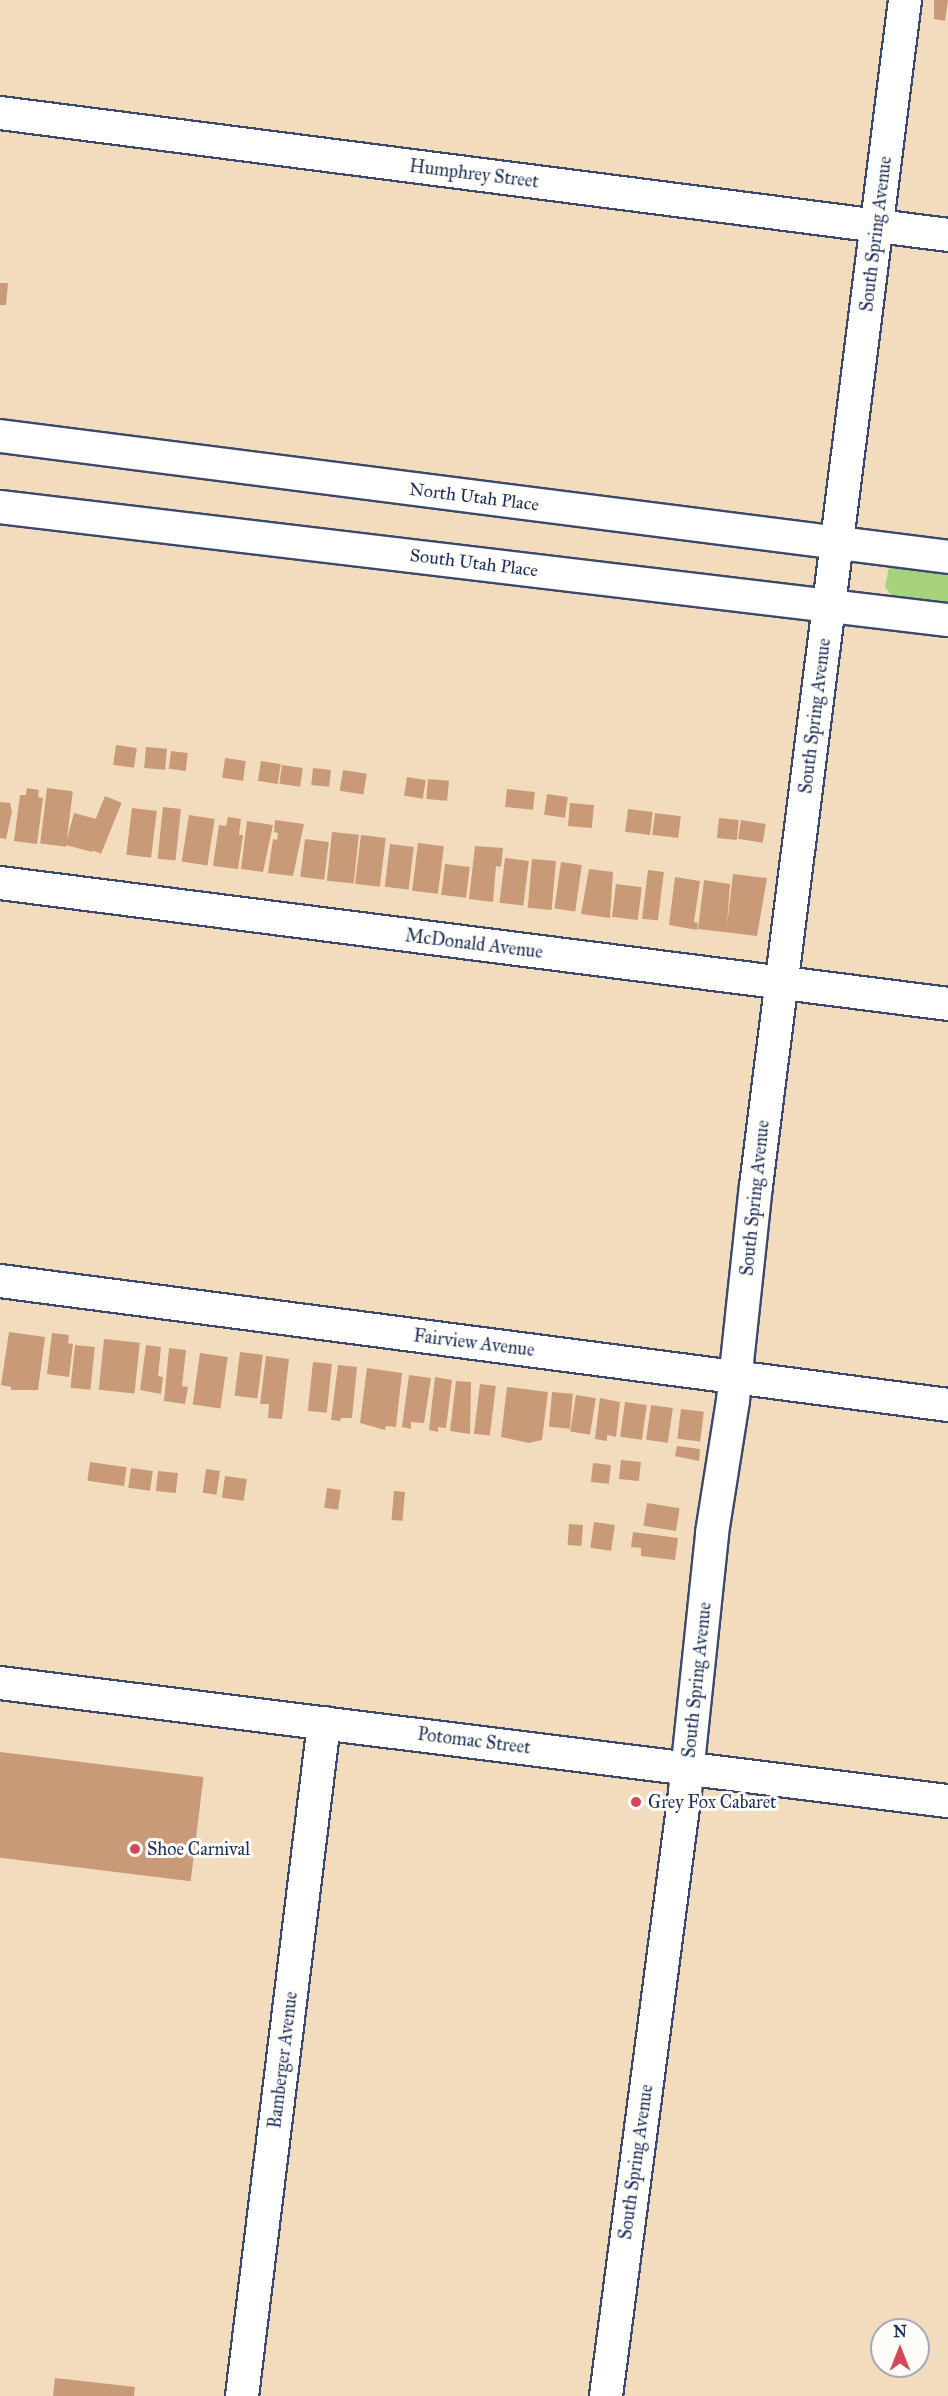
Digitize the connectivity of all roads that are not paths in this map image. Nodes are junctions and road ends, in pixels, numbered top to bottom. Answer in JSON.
{"nodes":[{"id":1,"x":905,"y":0,"type":"edge"},
{"id":2,"x":0,"y":113,"type":"edge"},
{"id":3,"x":876,"y":226,"type":"junction"},
{"id":4,"x":948,"y":235,"type":"edge"},
{"id":5,"x":0,"y":436,"type":"edge"},
{"id":6,"x":0,"y":507,"type":"edge"},
{"id":7,"x":837,"y":543,"type":"junction"},
{"id":8,"x":948,"y":557,"type":"edge"},
{"id":9,"x":829,"y":604,"type":"junction"},
{"id":10,"x":948,"y":620,"type":"edge"},
{"id":11,"x":0,"y":883,"type":"edge"},
{"id":12,"x":781,"y":984,"type":"junction"},
{"id":13,"x":948,"y":1004,"type":"edge"},
{"id":14,"x":0,"y":1281,"type":"edge"},
{"id":15,"x":736,"y":1376,"type":"junction"},
{"id":16,"x":948,"y":1405,"type":"edge"},
{"id":17,"x":0,"y":1683,"type":"edge"},
{"id":18,"x":324,"y":1723,"type":"junction"},
{"id":19,"x":688,"y":1767,"type":"junction"},
{"id":20,"x":948,"y":1801,"type":"edge"},
{"id":21,"x":242,"y":2396,"type":"edge"},
{"id":22,"x":606,"y":2396,"type":"edge"}],
"edges":[{"from":1,"to":3,"type":"street","name":"South Spring Avenue"},
{"from":2,"to":3,"type":"street","name":"Humphrey Street"},
{"from":3,"to":4,"type":"street","name":"Humphrey Street"},
{"from":3,"to":7,"type":"street","name":"South Spring Avenue"},
{"from":5,"to":7,"type":"street","name":"North Utah Place"},
{"from":6,"to":9,"type":"street","name":"South Utah Place"},
{"from":7,"to":8,"type":"street","name":"North Utah Place"},
{"from":7,"to":9,"type":"street","name":"South Spring Avenue"},
{"from":9,"to":10,"type":"street","name":"South Utah Place"},
{"from":9,"to":12,"type":"street","name":"South Spring Avenue"},
{"from":11,"to":12,"type":"street","name":"McDonald Avenue"},
{"from":12,"to":13,"type":"street","name":"McDonald Avenue"},
{"from":12,"to":15,"type":"street","name":"South Spring Avenue"},
{"from":14,"to":15,"type":"street","name":"Fairview Avenue"},
{"from":15,"to":16,"type":"street","name":"Fairview Avenue"},
{"from":15,"to":19,"type":"street","name":"South Spring Avenue"},
{"from":17,"to":18,"type":"street","name":"Potomac Street"},
{"from":18,"to":19,"type":"street","name":"Potomac Street"},
{"from":18,"to":21,"type":"street","name":"Bamberger Avenue"},
{"from":19,"to":20,"type":"street","name":"Potomac Street"},
{"from":19,"to":22,"type":"street","name":"South Spring Avenue"}]}
